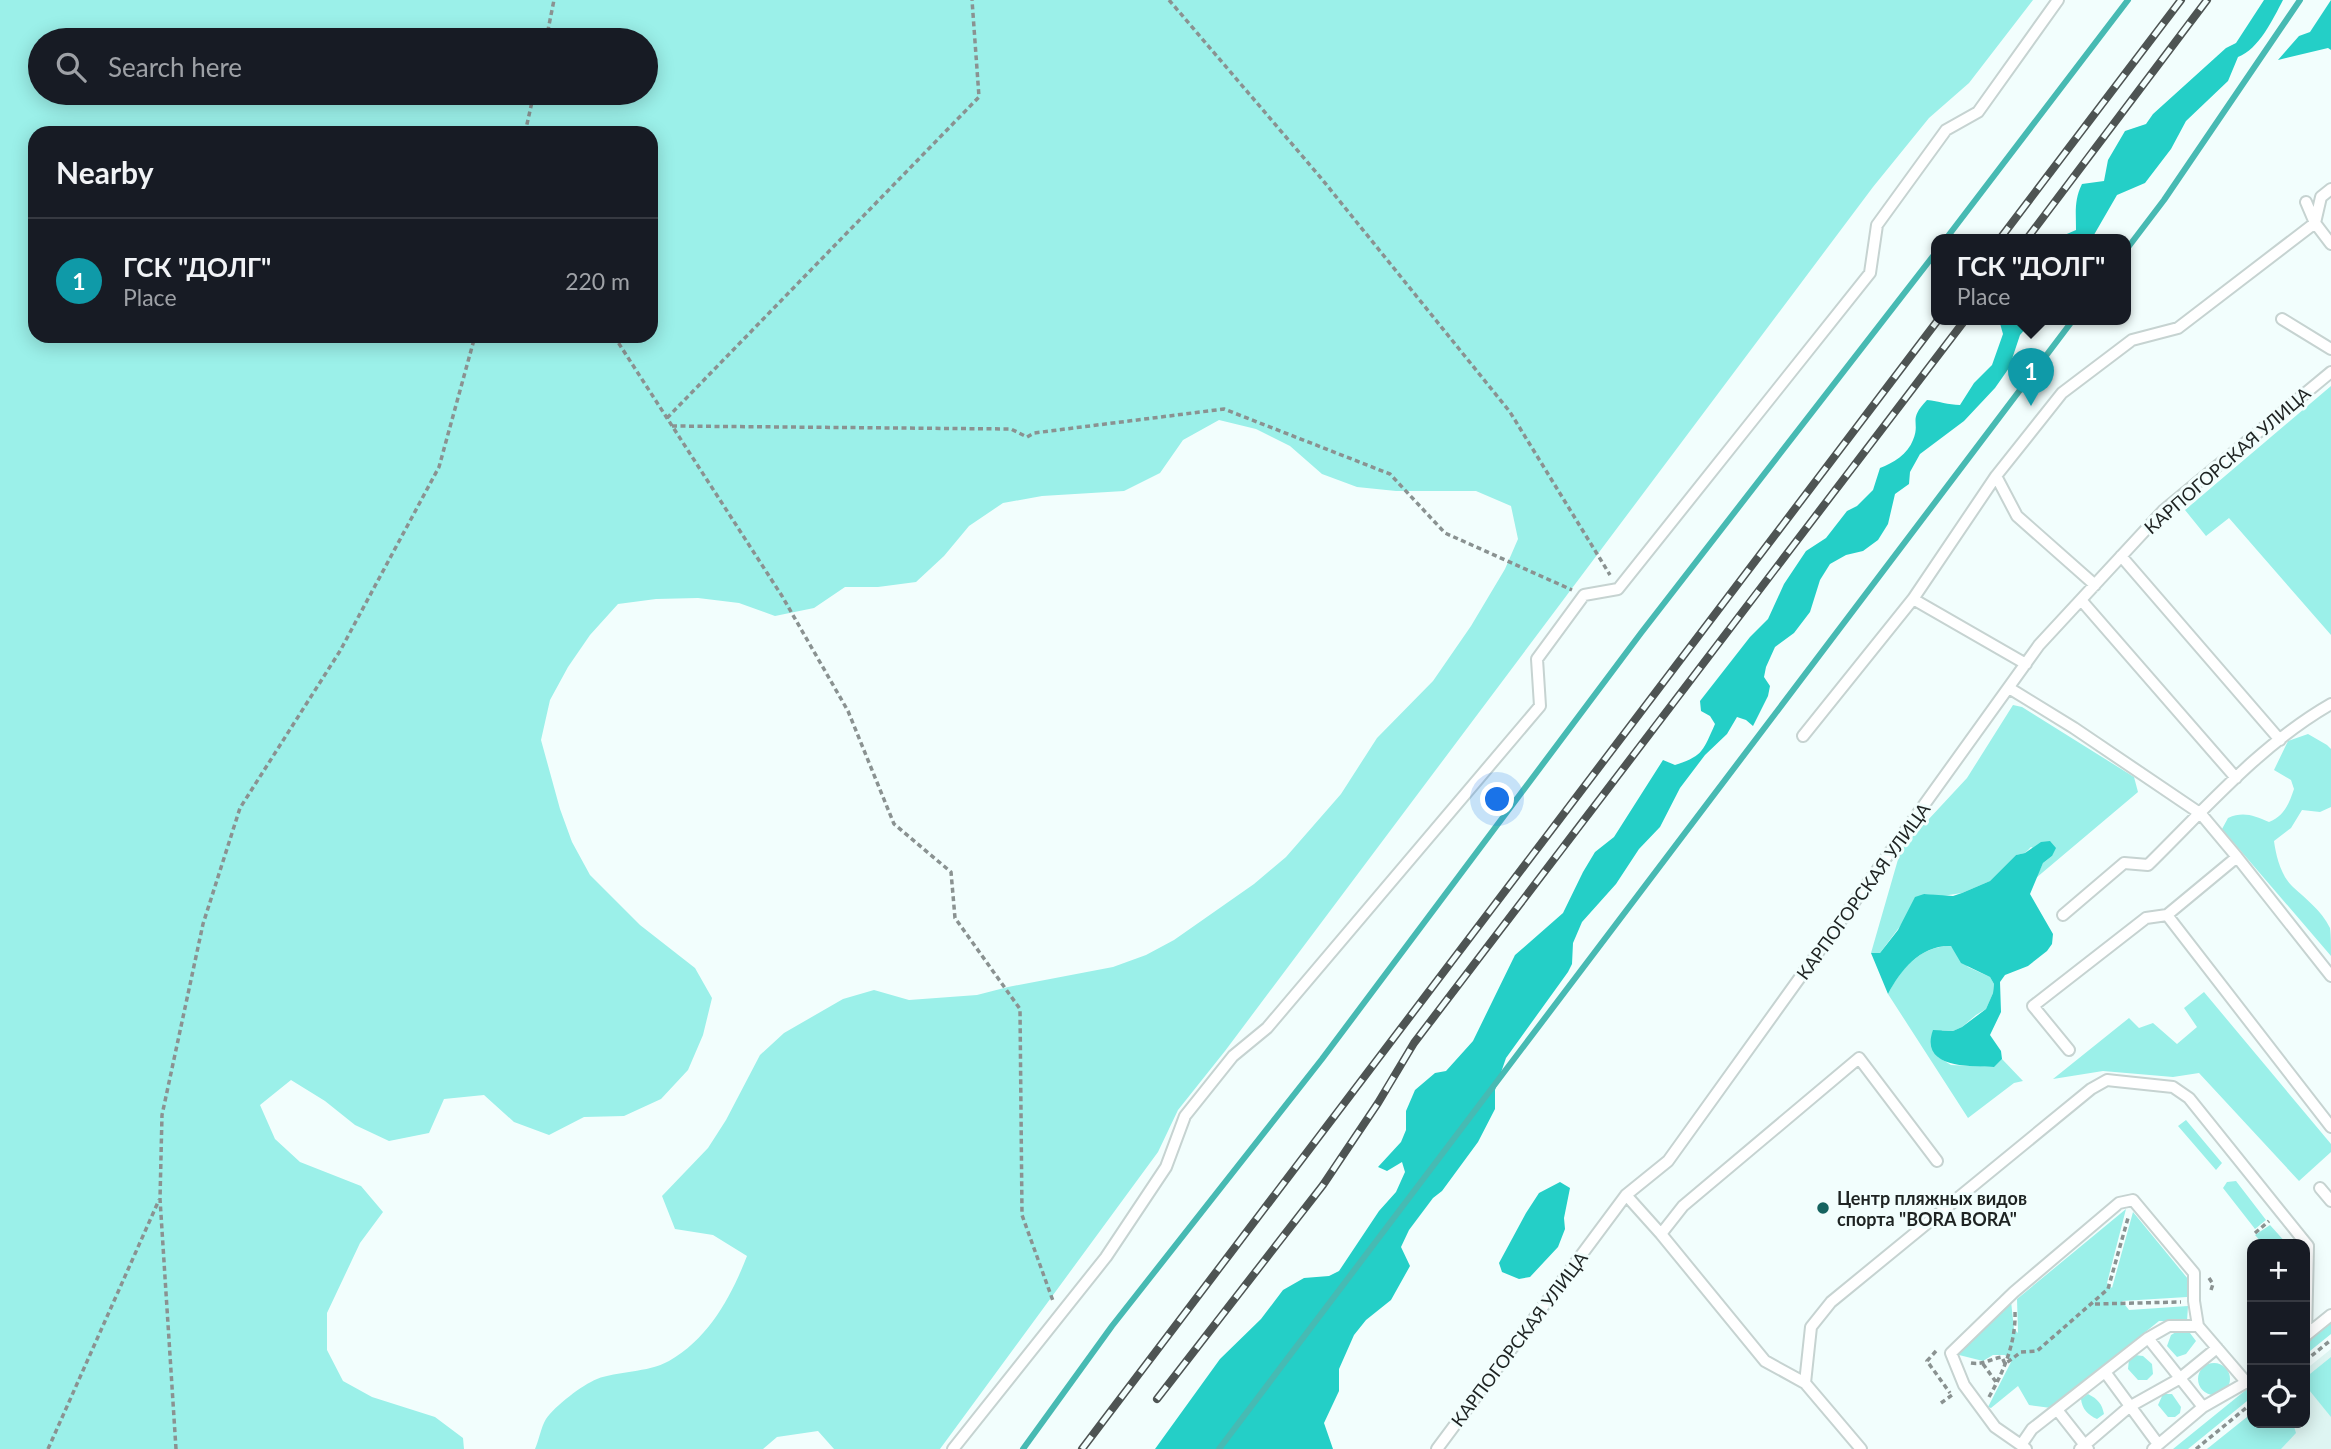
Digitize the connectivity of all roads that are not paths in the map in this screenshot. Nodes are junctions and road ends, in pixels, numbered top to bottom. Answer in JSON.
{"nodes":[{"id":1,"x":2058,"y":0,"type":"edge"},
{"id":2,"x":2331,"y":190,"type":"edge"},
{"id":3,"x":2305,"y":202,"type":"dead end"},
{"id":4,"x":2315,"y":223,"type":"junction"},
{"id":5,"x":2331,"y":244,"type":"edge"},
{"id":6,"x":2282,"y":319,"type":"dead end"},
{"id":7,"x":2331,"y":349,"type":"edge"},
{"id":8,"x":2331,"y":372,"type":"edge"},
{"id":9,"x":1996,"y":476,"type":"junction"},
{"id":10,"x":2121,"y":556,"type":"junction"},
{"id":11,"x":2095,"y":585,"type":"junction"},
{"id":12,"x":1913,"y":599,"type":"junction"},
{"id":13,"x":2081,"y":600,"type":"junction"},
{"id":14,"x":2026,"y":664,"type":"junction"},
{"id":15,"x":2009,"y":688,"type":"junction"},
{"id":16,"x":2331,"y":704,"type":"edge"},
{"id":17,"x":1803,"y":736,"type":"dead end"},
{"id":18,"x":2280,"y":740,"type":"junction"},
{"id":19,"x":2236,"y":778,"type":"junction"},
{"id":20,"x":2200,"y":814,"type":"junction"},
{"id":21,"x":2237,"y":857,"type":"junction"},
{"id":22,"x":2063,"y":915,"type":"dead end"},
{"id":23,"x":2167,"y":915,"type":"junction"},
{"id":24,"x":2331,"y":976,"type":"edge"},
{"id":25,"x":2068,"y":1050,"type":"dead end"},
{"id":26,"x":2331,"y":1127,"type":"edge"},
{"id":27,"x":1937,"y":1161,"type":"dead end"},
{"id":28,"x":2320,"y":1188,"type":"dead end"},
{"id":29,"x":1626,"y":1195,"type":"junction"},
{"id":30,"x":2331,"y":1201,"type":"edge"},
{"id":31,"x":1661,"y":1234,"type":"junction"},
{"id":32,"x":2306,"y":1302,"type":"edge"},
{"id":33,"x":2331,"y":1315,"type":"edge"},
{"id":34,"x":2198,"y":1326,"type":"junction"},
{"id":35,"x":2310,"y":1332,"type":"edge"},
{"id":36,"x":2148,"y":1338,"type":"junction"},
{"id":37,"x":2217,"y":1348,"type":"junction"},
{"id":38,"x":2105,"y":1372,"type":"junction"},
{"id":39,"x":2247,"y":1378,"type":"edge"},
{"id":40,"x":2179,"y":1379,"type":"junction"},
{"id":41,"x":1805,"y":1382,"type":"junction"},
{"id":42,"x":2247,"y":1383,"type":"edge"},
{"id":43,"x":2203,"y":1407,"type":"junction"},
{"id":44,"x":2129,"y":1408,"type":"junction"},
{"id":45,"x":2058,"y":1411,"type":"junction"},
{"id":46,"x":2024,"y":1447,"type":"edge"},
{"id":47,"x":2156,"y":1447,"type":"edge"},
{"id":48,"x":2084,"y":1448,"type":"edge"},
{"id":49,"x":953,"y":1449,"type":"edge"},
{"id":50,"x":1437,"y":1449,"type":"edge"},
{"id":51,"x":1861,"y":1449,"type":"edge"}],
"edges":[{"from":1,"to":49,"type":"lane"},
{"from":2,"to":4,"type":"lane"},
{"from":3,"to":4,"type":"lane"},
{"from":4,"to":5,"type":"lane"},
{"from":4,"to":9,"type":"lane"},
{"from":6,"to":7,"type":"lane"},
{"from":8,"to":10,"type":"lane","name":"КАРПОГОРСКАЯ УЛИЦА"},
{"from":9,"to":11,"type":"lane"},
{"from":9,"to":12,"type":"lane"},
{"from":10,"to":11,"type":"lane","name":"КАРПОГОРСКАЯ УЛИЦА"},
{"from":10,"to":18,"type":"lane"},
{"from":11,"to":13,"type":"lane","name":"КАРПОГОРСКАЯ УЛИЦА"},
{"from":12,"to":14,"type":"lane"},
{"from":12,"to":17,"type":"lane"},
{"from":13,"to":14,"type":"lane","name":"КАРПОГОРСКАЯ УЛИЦА"},
{"from":13,"to":19,"type":"lane"},
{"from":14,"to":15,"type":"lane","name":"КАРПОГОРСКАЯ УЛИЦА"},
{"from":15,"to":20,"type":"lane"},
{"from":15,"to":29,"type":"lane","name":"КАРПОГОРСКАЯ УЛИЦА"},
{"from":16,"to":18,"type":"lane"},
{"from":18,"to":19,"type":"lane"},
{"from":19,"to":20,"type":"lane"},
{"from":20,"to":21,"type":"lane"},
{"from":20,"to":22,"type":"lane"},
{"from":21,"to":23,"type":"lane"},
{"from":21,"to":24,"type":"lane"},
{"from":23,"to":25,"type":"lane"},
{"from":23,"to":26,"type":"lane"},
{"from":27,"to":31,"type":"lane"},
{"from":28,"to":30,"type":"lane"},
{"from":29,"to":31,"type":"lane"},
{"from":29,"to":50,"type":"lane","name":"КАРПОГОРСКАЯ УЛИЦА"},
{"from":31,"to":41,"type":"lane"},
{"from":32,"to":41,"type":"lane"},
{"from":33,"to":35,"type":"lane"},
{"from":34,"to":36,"type":"lane"},
{"from":34,"to":37,"type":"lane"},
{"from":34,"to":46,"type":"lane"},
{"from":36,"to":38,"type":"lane"},
{"from":36,"to":40,"type":"lane"},
{"from":37,"to":39,"type":"lane"},
{"from":37,"to":40,"type":"lane"},
{"from":38,"to":44,"type":"lane"},
{"from":38,"to":45,"type":"lane"},
{"from":40,"to":43,"type":"lane"},
{"from":40,"to":44,"type":"lane"},
{"from":41,"to":51,"type":"lane"},
{"from":42,"to":43,"type":"lane"},
{"from":43,"to":47,"type":"lane"},
{"from":44,"to":47,"type":"lane"},
{"from":44,"to":48,"type":"lane"},
{"from":45,"to":46,"type":"lane"},
{"from":45,"to":48,"type":"lane"}]}
